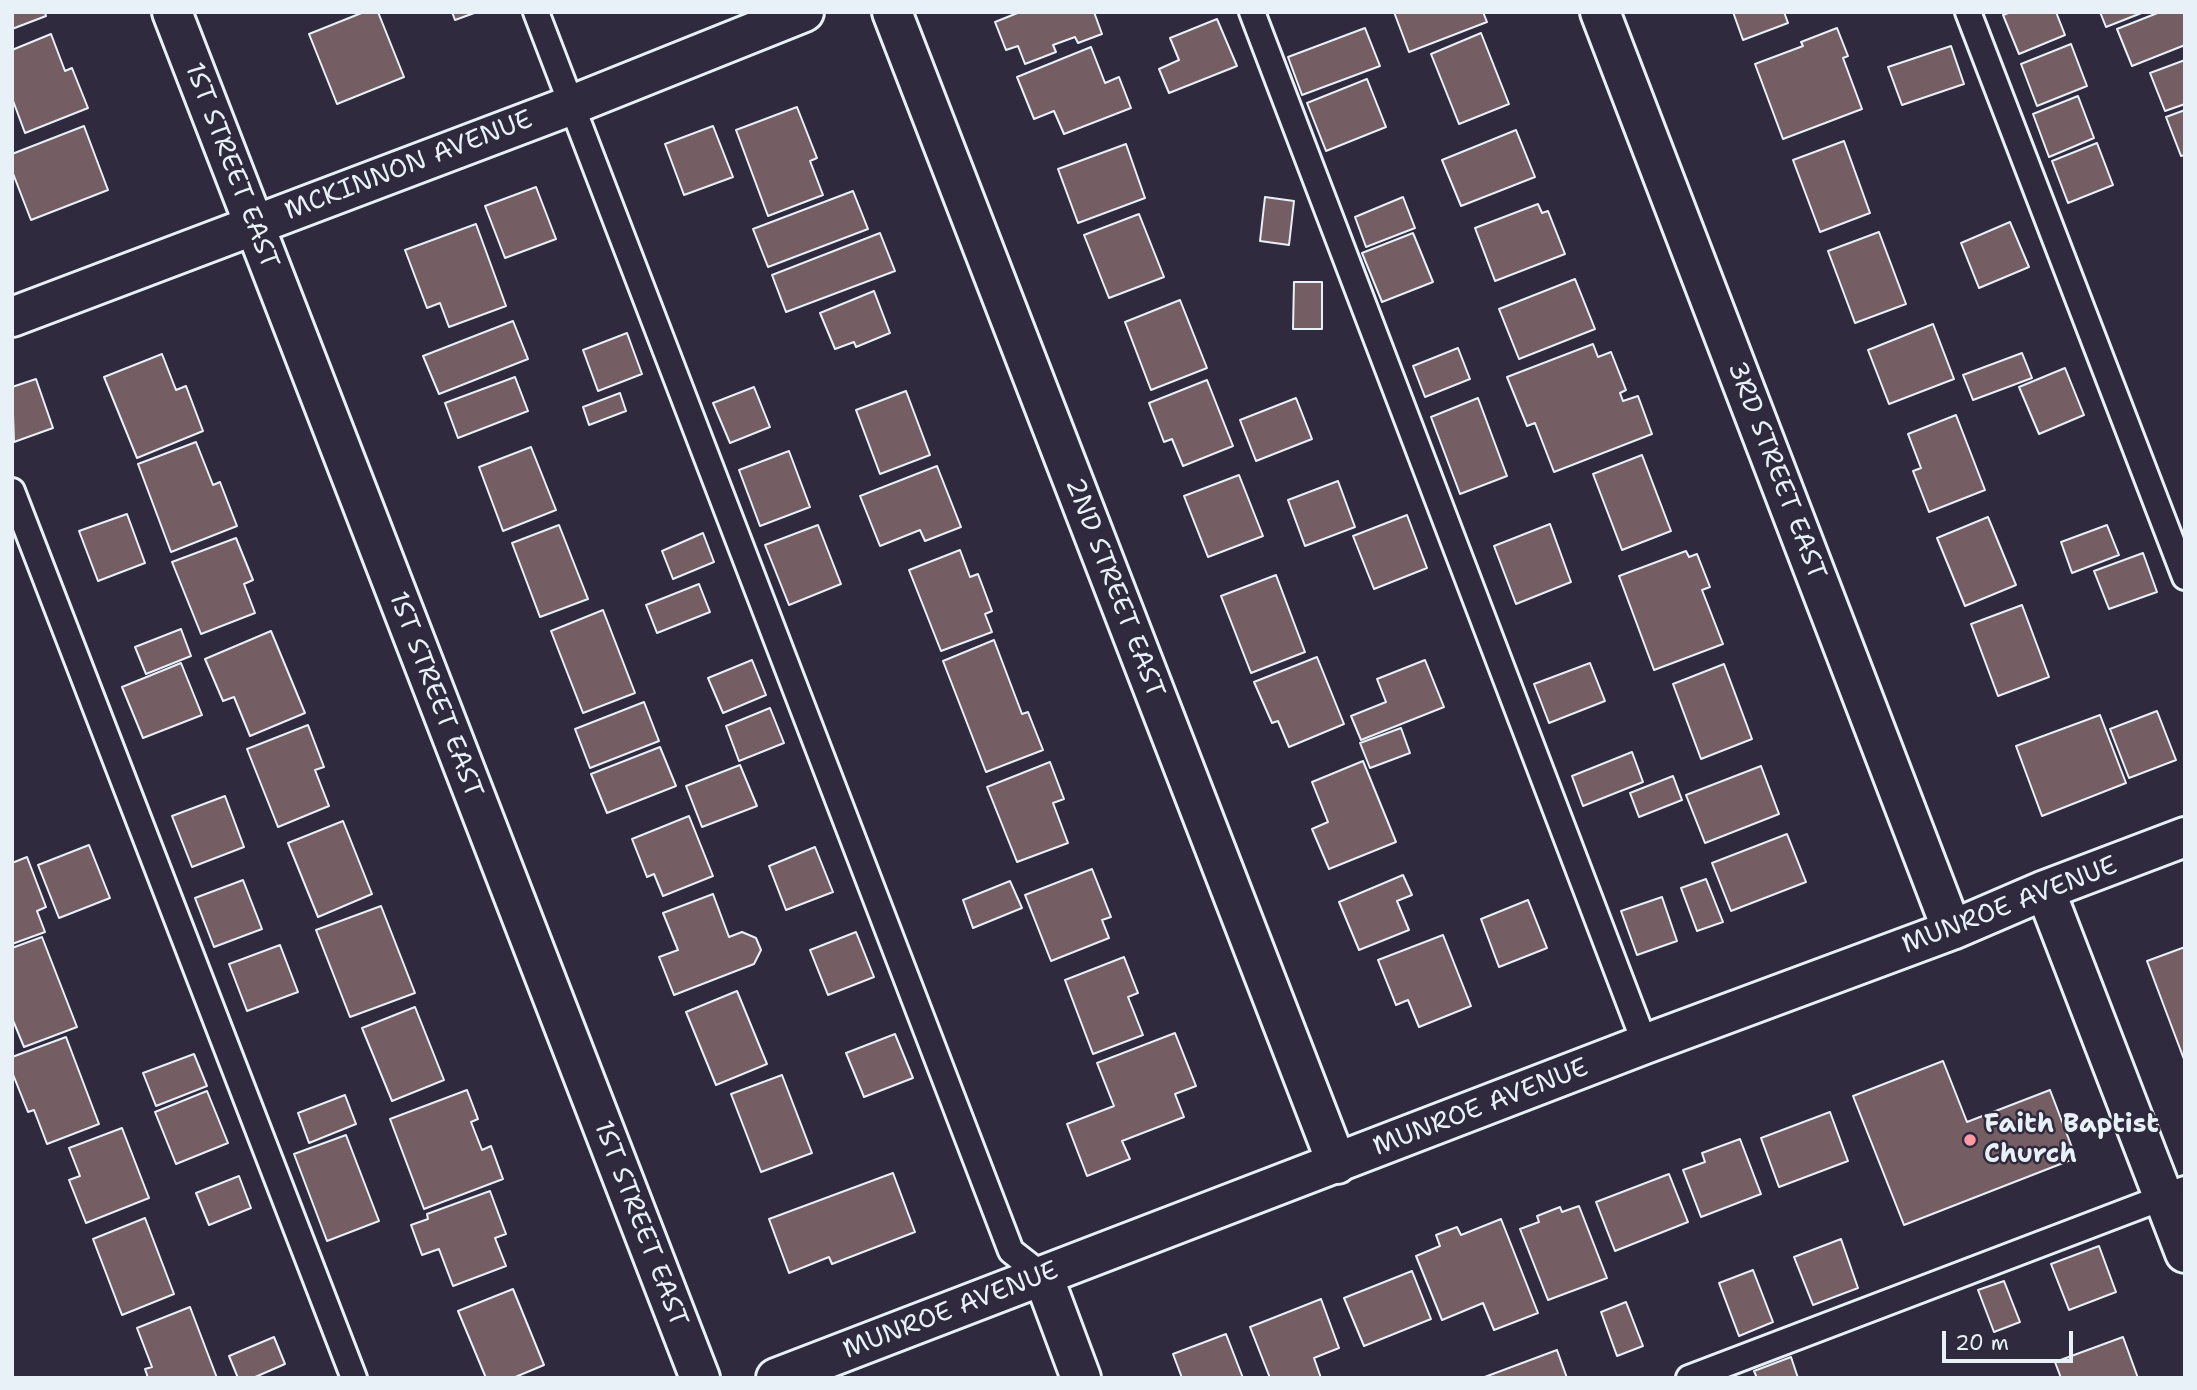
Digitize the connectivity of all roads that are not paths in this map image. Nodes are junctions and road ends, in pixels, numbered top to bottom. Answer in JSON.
{"nodes":[{"id":1,"x":172,"y":12,"type":"edge"},
{"id":2,"x":536,"y":12,"type":"edge"},
{"id":3,"x":804,"y":12,"type":"edge"},
{"id":4,"x":892,"y":12,"type":"edge"},
{"id":5,"x":1252,"y":12,"type":"edge"},
{"id":6,"x":1600,"y":12,"type":"edge"},
{"id":7,"x":1968,"y":12,"type":"edge"},
{"id":8,"x":572,"y":105,"type":"junction"},
{"id":9,"x":253,"y":225,"type":"junction"},
{"id":10,"x":12,"y":317,"type":"edge"},
{"id":11,"x":12,"y":491,"type":"edge"},
{"id":12,"x":2185,"y":577,"type":"edge"},
{"id":13,"x":2185,"y":837,"type":"edge"},
{"id":14,"x":2045,"y":890,"type":"junction"},
{"id":15,"x":1952,"y":930,"type":"junction"},
{"id":16,"x":1645,"y":1044,"type":"junction"},
{"id":17,"x":1336,"y":1164,"type":"junction"},
{"id":18,"x":2174,"y":1194,"type":"edge"},
{"id":19,"x":2185,"y":1253,"type":"edge"},
{"id":20,"x":1043,"y":1276,"type":"junction"},
{"id":21,"x":354,"y":1378,"type":"edge"},
{"id":22,"x":700,"y":1378,"type":"edge"},
{"id":23,"x":776,"y":1378,"type":"edge"},
{"id":24,"x":1081,"y":1378,"type":"edge"},
{"id":25,"x":1689,"y":1378,"type":"edge"}],
"edges":[{"from":1,"to":9,"type":"street","name":"1ST STREET EAST"},
{"from":2,"to":8,"type":"lane"},
{"from":3,"to":8,"type":"street","name":"MCKINNON AVENUE"},
{"from":4,"to":17,"type":"street","name":"2ND STREET EAST"},
{"from":5,"to":16,"type":"lane"},
{"from":6,"to":15,"type":"street","name":"3RD STREET EAST"},
{"from":7,"to":12,"type":"lane"},
{"from":8,"to":9,"type":"street","name":"MCKINNON AVENUE"},
{"from":8,"to":20,"type":"lane"},
{"from":9,"to":10,"type":"street","name":"MCKINNON AVENUE"},
{"from":9,"to":22,"type":"street","name":"1ST STREET EAST"},
{"from":11,"to":21,"type":"lane"},
{"from":13,"to":14,"type":"street","name":"MUNROE AVENUE"},
{"from":14,"to":15,"type":"street","name":"MUNROE AVENUE"},
{"from":14,"to":18,"type":"street"},
{"from":15,"to":16,"type":"street","name":"MUNROE AVENUE"},
{"from":16,"to":17,"type":"street","name":"MUNROE AVENUE"},
{"from":17,"to":20,"type":"street","name":"MUNROE AVENUE"},
{"from":18,"to":19,"type":"street"},
{"from":18,"to":25,"type":"lane"},
{"from":20,"to":23,"type":"street","name":"MUNROE AVENUE"},
{"from":20,"to":24,"type":"street"}]}
